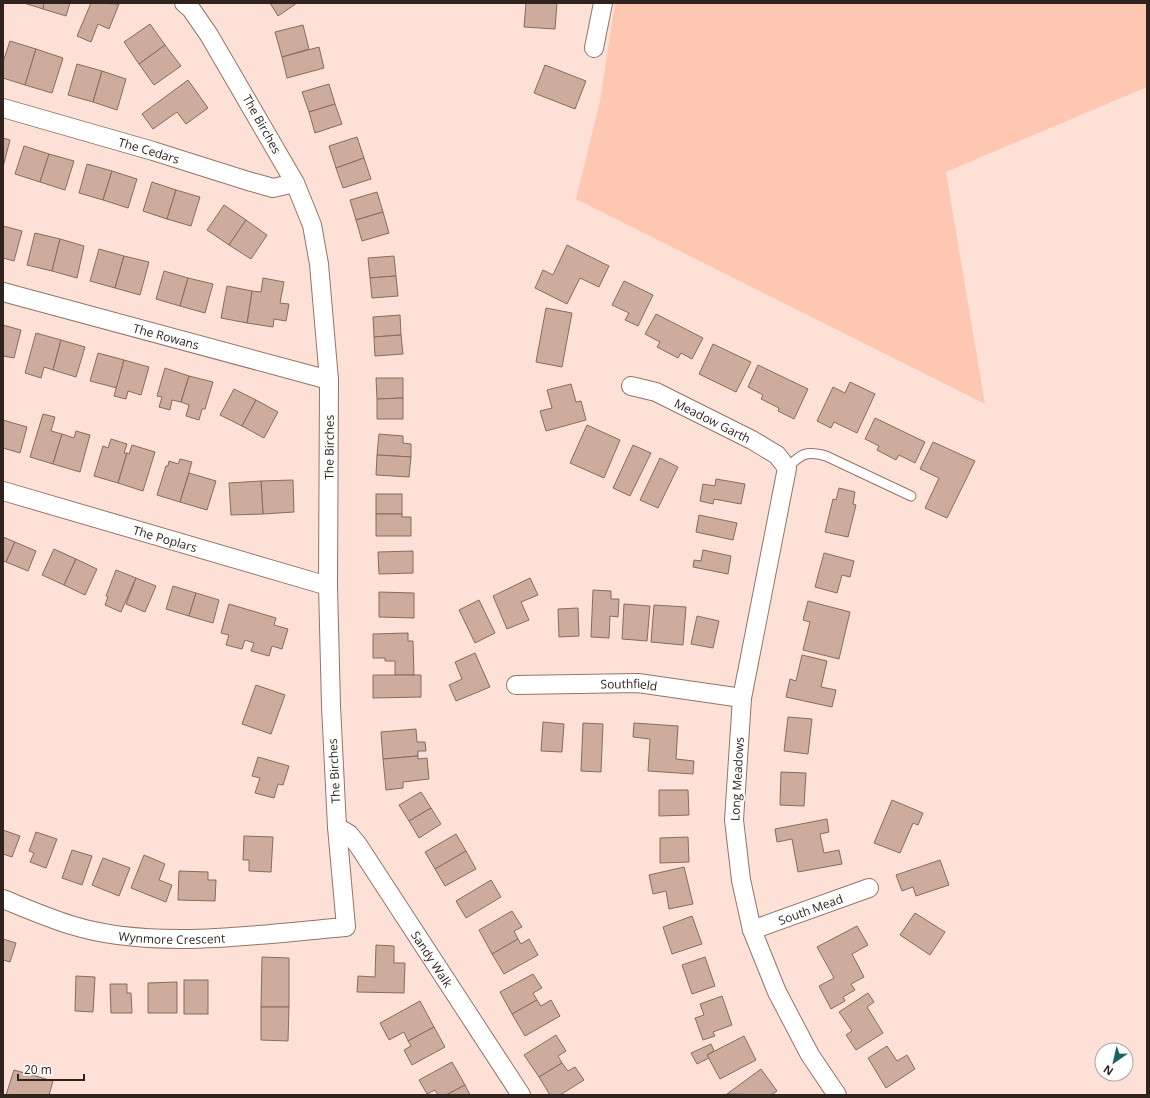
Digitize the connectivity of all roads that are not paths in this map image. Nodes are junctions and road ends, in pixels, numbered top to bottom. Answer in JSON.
{"nodes":[{"id":1,"x":184,"y":3,"type":"edge"},
{"id":2,"x":603,"y":3,"type":"edge"},
{"id":3,"x":594,"y":48,"type":"dead end"},
{"id":4,"x":3,"y":108,"type":"edge"},
{"id":5,"x":295,"y":183,"type":"junction"},
{"id":6,"x":3,"y":292,"type":"edge"},
{"id":7,"x":329,"y":380,"type":"junction"},
{"id":8,"x":631,"y":386,"type":"dead end"},
{"id":9,"x":787,"y":468,"type":"junction"},
{"id":10,"x":3,"y":491,"type":"edge"},
{"id":11,"x":911,"y":496,"type":"dead end"},
{"id":12,"x":328,"y":586,"type":"junction"},
{"id":13,"x":516,"y":685,"type":"dead end"},
{"id":14,"x":742,"y":698,"type":"junction"},
{"id":15,"x":338,"y":827,"type":"junction"},
{"id":16,"x":869,"y":888,"type":"dead end"},
{"id":17,"x":3,"y":899,"type":"edge"},
{"id":18,"x":346,"y":927,"type":"joint"},
{"id":19,"x":752,"y":930,"type":"junction"},
{"id":20,"x":521,"y":1095,"type":"edge"},
{"id":21,"x":837,"y":1095,"type":"edge"}],
"edges":[{"from":1,"to":5,"type":"street","name":"The Birches"},
{"from":2,"to":3,"type":"street"},
{"from":4,"to":5,"type":"street","name":"The Cedars"},
{"from":5,"to":7,"type":"street","name":"The Birches"},
{"from":6,"to":7,"type":"street","name":"The Rowans"},
{"from":7,"to":12,"type":"street","name":"The Birches"},
{"from":8,"to":9,"type":"street","name":"Meadow Garth"},
{"from":9,"to":11,"type":"lane"},
{"from":9,"to":14,"type":"street","name":"Long Meadows"},
{"from":10,"to":12,"type":"street","name":"The Poplars"},
{"from":12,"to":15,"type":"street","name":"The Birches"},
{"from":13,"to":14,"type":"street","name":"Southfield"},
{"from":14,"to":19,"type":"street","name":"Long Meadows"},
{"from":15,"to":18,"type":"street","name":"The Birches"},
{"from":15,"to":20,"type":"street","name":"Sandy Walk"},
{"from":16,"to":19,"type":"street","name":"South Mead"},
{"from":17,"to":18,"type":"street","name":"Wynmore Crescent"},
{"from":19,"to":21,"type":"street","name":"Long Meadows"}]}
